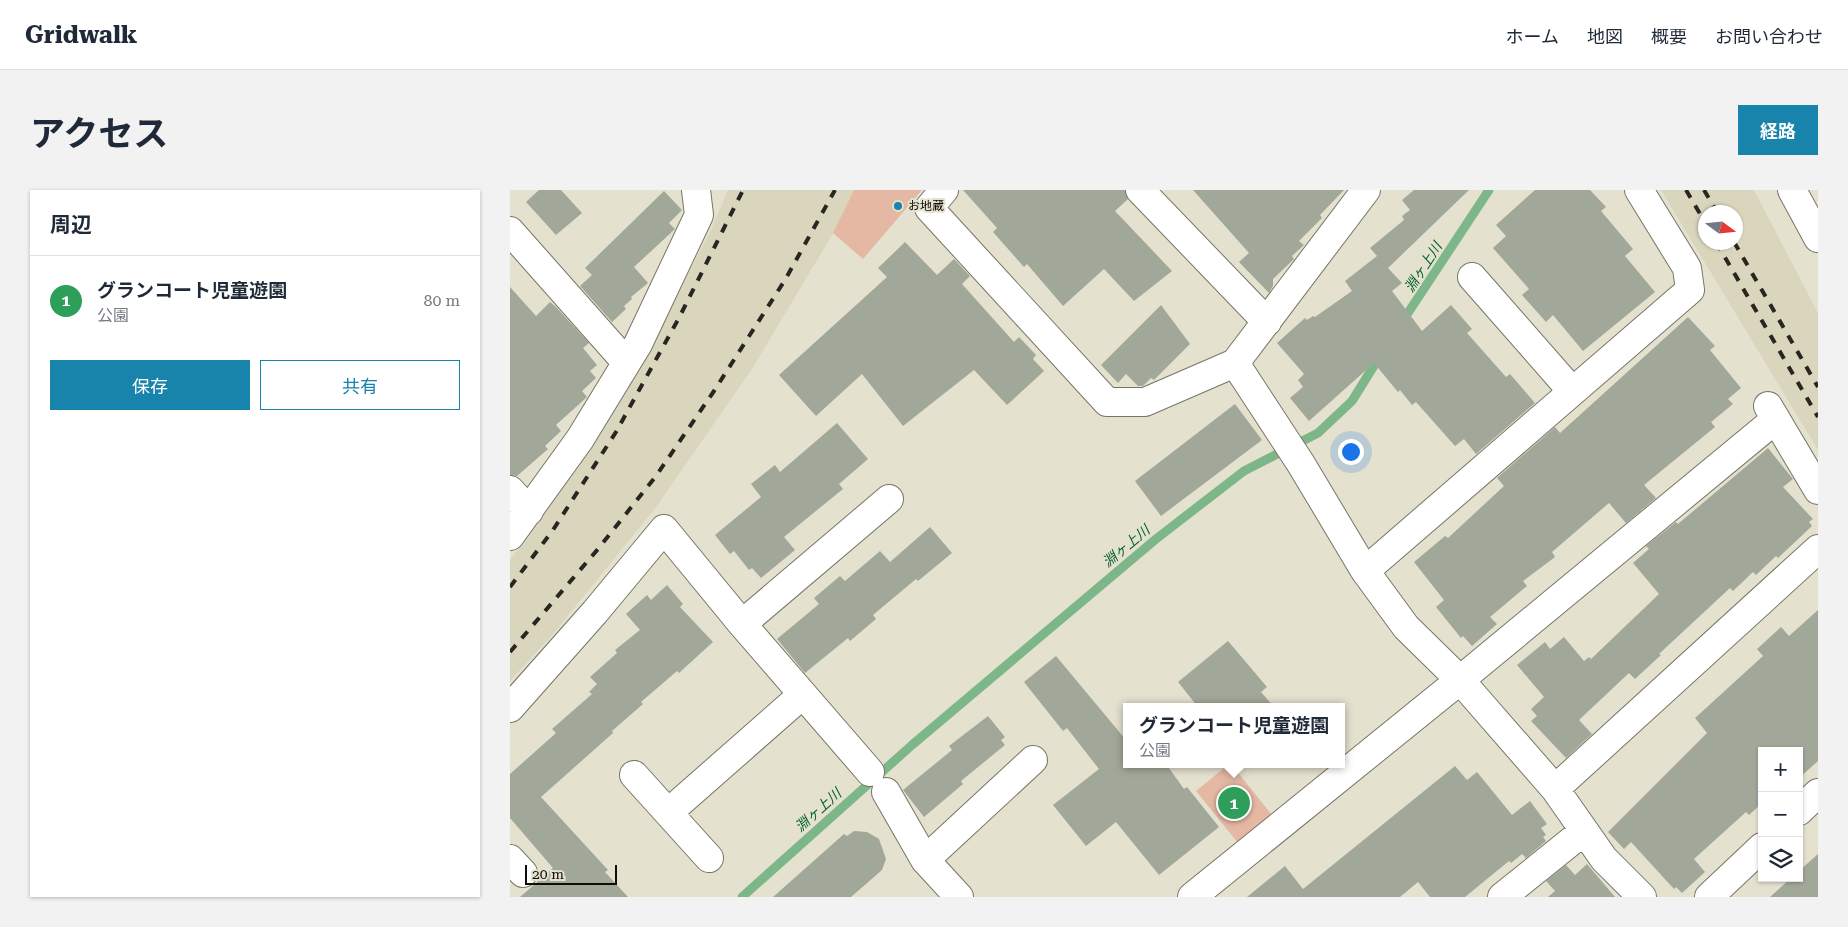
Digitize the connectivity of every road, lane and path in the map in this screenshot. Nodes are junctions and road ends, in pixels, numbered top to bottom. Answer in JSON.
{"nodes":[{"id":1,"x":696,"y":190,"type":"edge"},
{"id":2,"x":944,"y":190,"type":"edge"},
{"id":3,"x":1140,"y":190,"type":"edge"},
{"id":4,"x":1366,"y":190,"type":"edge"},
{"id":5,"x":1640,"y":190,"type":"edge"},
{"id":6,"x":1792,"y":190,"type":"edge"},
{"id":7,"x":510,"y":231,"type":"edge"},
{"id":8,"x":1818,"y":238,"type":"edge"},
{"id":9,"x":1472,"y":277,"type":"dead end"},
{"id":10,"x":1267,"y":322,"type":"junction"},
{"id":11,"x":626,"y":362,"type":"junction"},
{"id":12,"x":1235,"y":363,"type":"junction"},
{"id":13,"x":1572,"y":391,"type":"junction"},
{"id":14,"x":510,"y":490,"type":"edge"},
{"id":15,"x":1818,"y":490,"type":"edge"},
{"id":16,"x":888,"y":499,"type":"dead end"},
{"id":17,"x":529,"y":511,"type":"junction"},
{"id":18,"x":510,"y":536,"type":"edge"},
{"id":19,"x":1818,"y":549,"type":"edge"},
{"id":20,"x":1365,"y":571,"type":"junction"},
{"id":21,"x":742,"y":624,"type":"junction"},
{"id":22,"x":1460,"y":680,"type":"junction"},
{"id":23,"x":802,"y":696,"type":"junction"},
{"id":24,"x":510,"y":708,"type":"edge"},
{"id":25,"x":1034,"y":760,"type":"dead end"},
{"id":26,"x":634,"y":775,"type":"dead end"},
{"id":27,"x":1556,"y":788,"type":"junction"},
{"id":28,"x":1818,"y":793,"type":"edge"},
{"id":29,"x":1803,"y":807,"type":"edge"},
{"id":30,"x":669,"y":812,"type":"junction"},
{"id":31,"x":1584,"y":831,"type":"junction"},
{"id":32,"x":1758,"y":850,"type":"edge"},
{"id":33,"x":709,"y":858,"type":"dead end"},
{"id":34,"x":925,"y":860,"type":"junction"},
{"id":35,"x":959,"y":897,"type":"edge"},
{"id":36,"x":1192,"y":897,"type":"edge"},
{"id":37,"x":1502,"y":897,"type":"edge"},
{"id":38,"x":1642,"y":897,"type":"edge"},
{"id":39,"x":1709,"y":897,"type":"edge"}],
"edges":[{"from":1,"to":11,"type":"street"},
{"from":2,"to":12,"type":"street"},
{"from":3,"to":10,"type":"street"},
{"from":4,"to":10,"type":"street"},
{"from":5,"to":13,"type":"street"},
{"from":6,"to":8,"type":"street"},
{"from":7,"to":11,"type":"street"},
{"from":9,"to":13,"type":"street"},
{"from":10,"to":12,"type":"street"},
{"from":11,"to":17,"type":"street"},
{"from":12,"to":20,"type":"street"},
{"from":13,"to":20,"type":"street"},
{"from":14,"to":17,"type":"street"},
{"from":15,"to":22,"type":"street"},
{"from":16,"to":21,"type":"street"},
{"from":17,"to":18,"type":"street"},
{"from":19,"to":27,"type":"street"},
{"from":20,"to":22,"type":"street"},
{"from":21,"to":23,"type":"street"},
{"from":21,"to":24,"type":"street"},
{"from":22,"to":27,"type":"street"},
{"from":22,"to":36,"type":"street"},
{"from":23,"to":30,"type":"street"},
{"from":23,"to":34,"type":"street"},
{"from":25,"to":34,"type":"street"},
{"from":26,"to":30,"type":"street"},
{"from":27,"to":31,"type":"street"},
{"from":28,"to":29,"type":"street"},
{"from":30,"to":33,"type":"street"},
{"from":31,"to":37,"type":"street"},
{"from":31,"to":38,"type":"street"},
{"from":32,"to":39,"type":"street"},
{"from":34,"to":35,"type":"street"}]}
